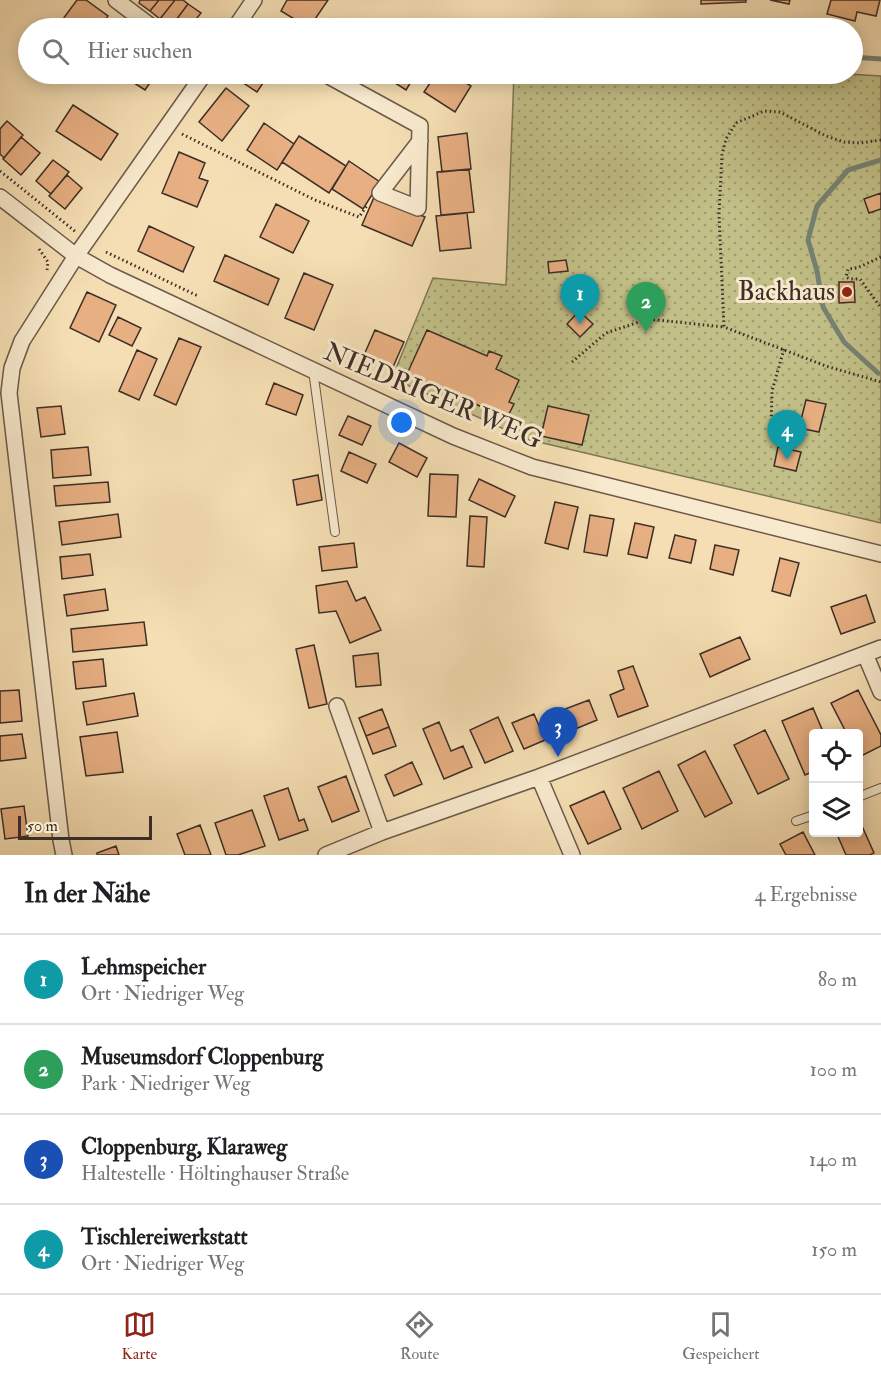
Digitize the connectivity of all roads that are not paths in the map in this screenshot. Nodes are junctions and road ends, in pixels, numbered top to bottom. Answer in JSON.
{"nodes":[{"id":1,"x":116,"y":0,"type":"edge"},
{"id":2,"x":254,"y":0,"type":"edge"},
{"id":3,"x":140,"y":18,"type":"edge"},
{"id":4,"x":244,"y":18,"type":"edge"},
{"id":5,"x":197,"y":84,"type":"edge"},
{"id":6,"x":343,"y":84,"type":"edge"},
{"id":7,"x":420,"y":141,"type":"junction"},
{"id":8,"x":0,"y":197,"type":"edge"},
{"id":9,"x":76,"y":256,"type":"junction"},
{"id":10,"x":313,"y":370,"type":"junction"},
{"id":11,"x":335,"y":532,"type":"dead end"},
{"id":12,"x":881,"y":554,"type":"edge"},
{"id":13,"x":881,"y":648,"type":"edge"},
{"id":14,"x":866,"y":654,"type":"junction"},
{"id":15,"x":881,"y":692,"type":"edge"},
{"id":16,"x":337,"y":706,"type":"dead end"},
{"id":17,"x":539,"y":777,"type":"junction"},
{"id":18,"x":881,"y":788,"type":"edge"},
{"id":19,"x":863,"y":795,"type":"edge"},
{"id":20,"x":809,"y":816,"type":"edge"},
{"id":21,"x":796,"y":821,"type":"dead end"},
{"id":22,"x":382,"y":832,"type":"junction"},
{"id":23,"x":64,"y":855,"type":"edge"},
{"id":24,"x":326,"y":855,"type":"edge"},
{"id":25,"x":572,"y":855,"type":"edge"}],
"edges":[{"from":1,"to":3,"type":"street"},
{"from":2,"to":4,"type":"street"},
{"from":5,"to":9,"type":"street"},
{"from":6,"to":7,"type":"street"},
{"from":7,"to":7,"type":"street"},
{"from":8,"to":9,"type":"street","name":"NIEDRIGER WEG"},
{"from":9,"to":10,"type":"street","name":"NIEDRIGER WEG"},
{"from":9,"to":23,"type":"street"},
{"from":10,"to":11,"type":"lane"},
{"from":10,"to":12,"type":"street","name":"NIEDRIGER WEG"},
{"from":13,"to":14,"type":"street"},
{"from":14,"to":15,"type":"street"},
{"from":14,"to":17,"type":"street"},
{"from":16,"to":22,"type":"street"},
{"from":17,"to":22,"type":"street"},
{"from":17,"to":25,"type":"street"},
{"from":18,"to":19,"type":"lane"},
{"from":20,"to":21,"type":"lane"},
{"from":22,"to":24,"type":"street"}]}
